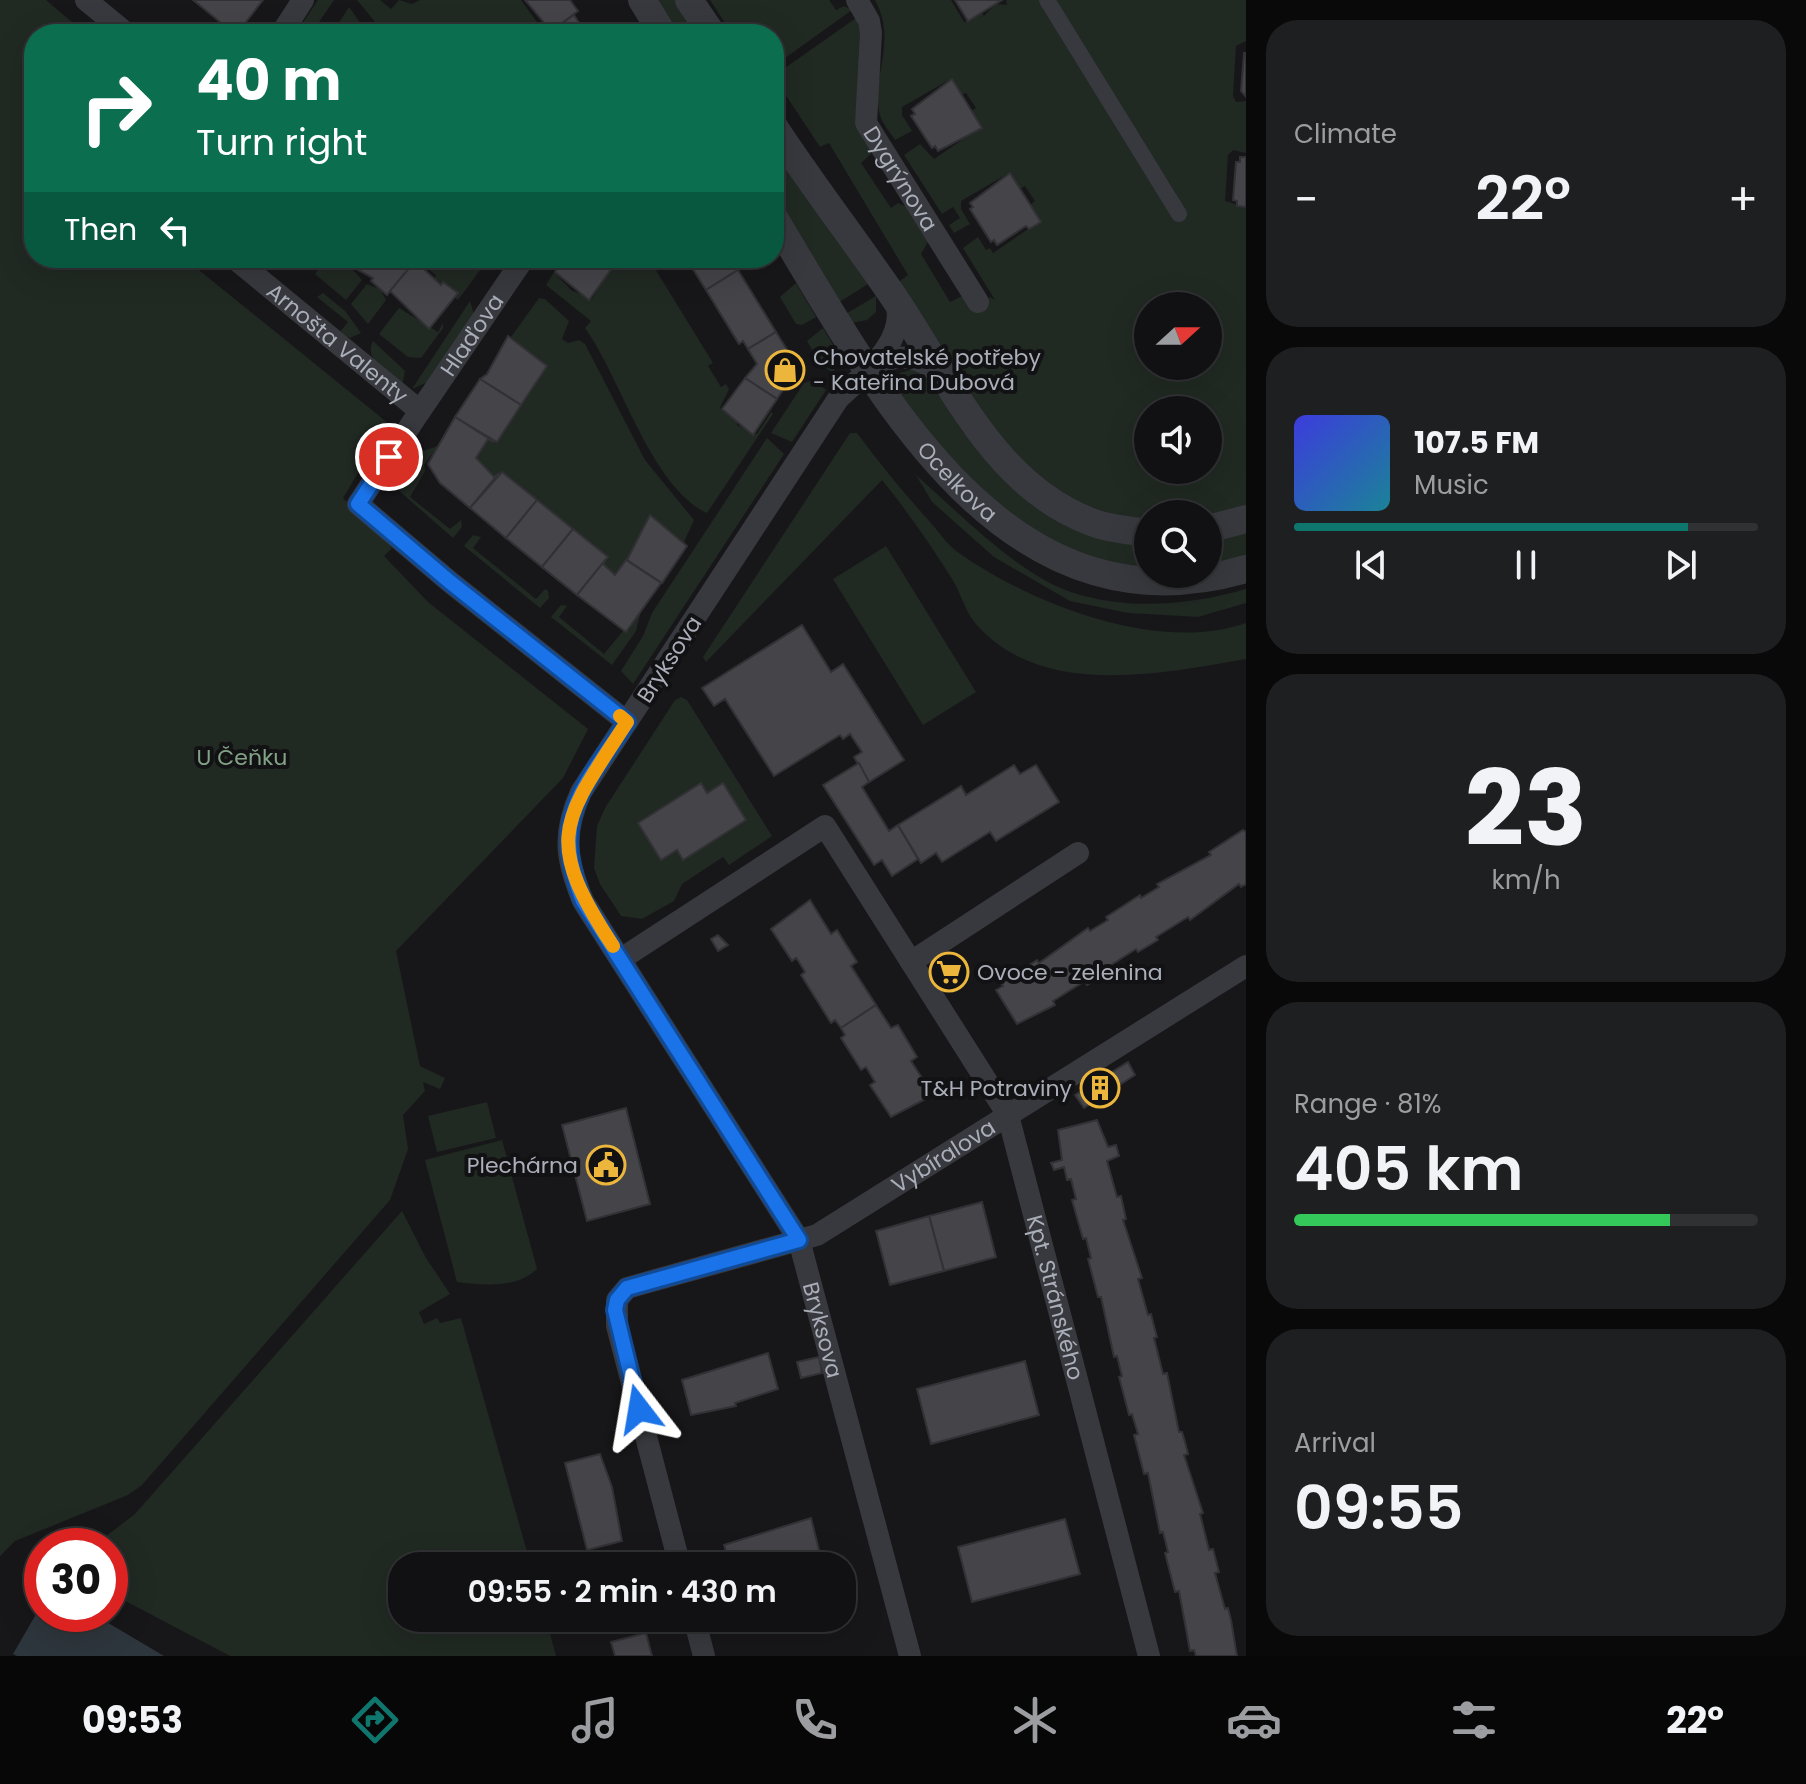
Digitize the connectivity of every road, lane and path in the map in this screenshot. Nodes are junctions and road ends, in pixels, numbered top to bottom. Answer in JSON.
{"nodes":[{"id":1,"x":86,"y":0,"type":"edge"},
{"id":2,"x":303,"y":0,"type":"edge"},
{"id":3,"x":642,"y":0,"type":"edge"},
{"id":4,"x":689,"y":0,"type":"edge"},
{"id":5,"x":857,"y":0,"type":"edge"},
{"id":6,"x":1047,"y":0,"type":"edge"},
{"id":7,"x":115,"y":24,"type":"edge"},
{"id":8,"x":287,"y":24,"type":"edge"},
{"id":9,"x":657,"y":24,"type":"edge"},
{"id":10,"x":705,"y":24,"type":"edge"},
{"id":11,"x":784,"y":141,"type":"edge"},
{"id":12,"x":1179,"y":214,"type":"dead end"},
{"id":13,"x":784,"y":234,"type":"edge"},
{"id":14,"x":246,"y":268,"type":"edge"},
{"id":15,"x":517,"y":268,"type":"edge"},
{"id":16,"x":895,"y":298,"type":"junction"},
{"id":17,"x":978,"y":302,"type":"dead end"},
{"id":18,"x":868,"y":370,"type":"junction"},
{"id":19,"x":953,"y":390,"type":"junction"},
{"id":20,"x":420,"y":411,"type":"junction"},
{"id":21,"x":1246,"y":519,"type":"edge"},
{"id":22,"x":1222,"y":525,"type":"edge"},
{"id":23,"x":1134,"y":530,"type":"edge"},
{"id":24,"x":1246,"y":569,"type":"edge"},
{"id":25,"x":627,"y":722,"type":"junction"},
{"id":26,"x":1078,"y":853,"type":"dead end"},
{"id":27,"x":621,"y":959,"type":"junction"},
{"id":28,"x":911,"y":962,"type":"junction"},
{"id":29,"x":1246,"y":966,"type":"edge"},
{"id":30,"x":1008,"y":1115,"type":"junction"},
{"id":31,"x":799,"y":1240,"type":"junction"},
{"id":32,"x":676,"y":1552,"type":"edge"},
{"id":33,"x":698,"y":1632,"type":"edge"},
{"id":34,"x":704,"y":1656,"type":"edge"},
{"id":35,"x":910,"y":1656,"type":"edge"},
{"id":36,"x":1149,"y":1656,"type":"edge"}],
"edges":[{"from":1,"to":7,"type":"street"},
{"from":2,"to":8,"type":"street"},
{"from":3,"to":9,"type":"street"},
{"from":4,"to":10,"type":"street"},
{"from":5,"to":17,"type":"street","name":"Dygrýnova"},
{"from":6,"to":12,"type":"street"},
{"from":11,"to":16,"type":"street"},
{"from":13,"to":18,"type":"street","name":"Ocelkova"},
{"from":14,"to":20,"type":"street","name":"Arnošta Valenty"},
{"from":15,"to":20,"type":"street","name":"Hlaďova"},
{"from":16,"to":18,"type":"street","name":"Bryksova"},
{"from":16,"to":19,"type":"street"},
{"from":18,"to":19,"type":"street"},
{"from":18,"to":24,"type":"street","name":"Ocelkova"},
{"from":18,"to":25,"type":"street","name":"Bryksova"},
{"from":19,"to":23,"type":"street"},
{"from":20,"to":25,"type":"street","name":"Arnošta Valenty"},
{"from":21,"to":22,"type":"street"},
{"from":25,"to":27,"type":"street","name":"Bryksova"},
{"from":26,"to":28,"type":"street"},
{"from":27,"to":28,"type":"street","name":"Kpt. Stránského"},
{"from":27,"to":31,"type":"street","name":"Bryksova"},
{"from":28,"to":30,"type":"street","name":"Kpt. Stránského"},
{"from":29,"to":30,"type":"street","name":"Vybíralova"},
{"from":30,"to":31,"type":"street","name":"Vybíralova"},
{"from":30,"to":36,"type":"street","name":"Kpt. Stránského"},
{"from":31,"to":32,"type":"street","name":"Vybíralova"},
{"from":31,"to":35,"type":"street","name":"Bryksova"},
{"from":33,"to":34,"type":"street"}]}
